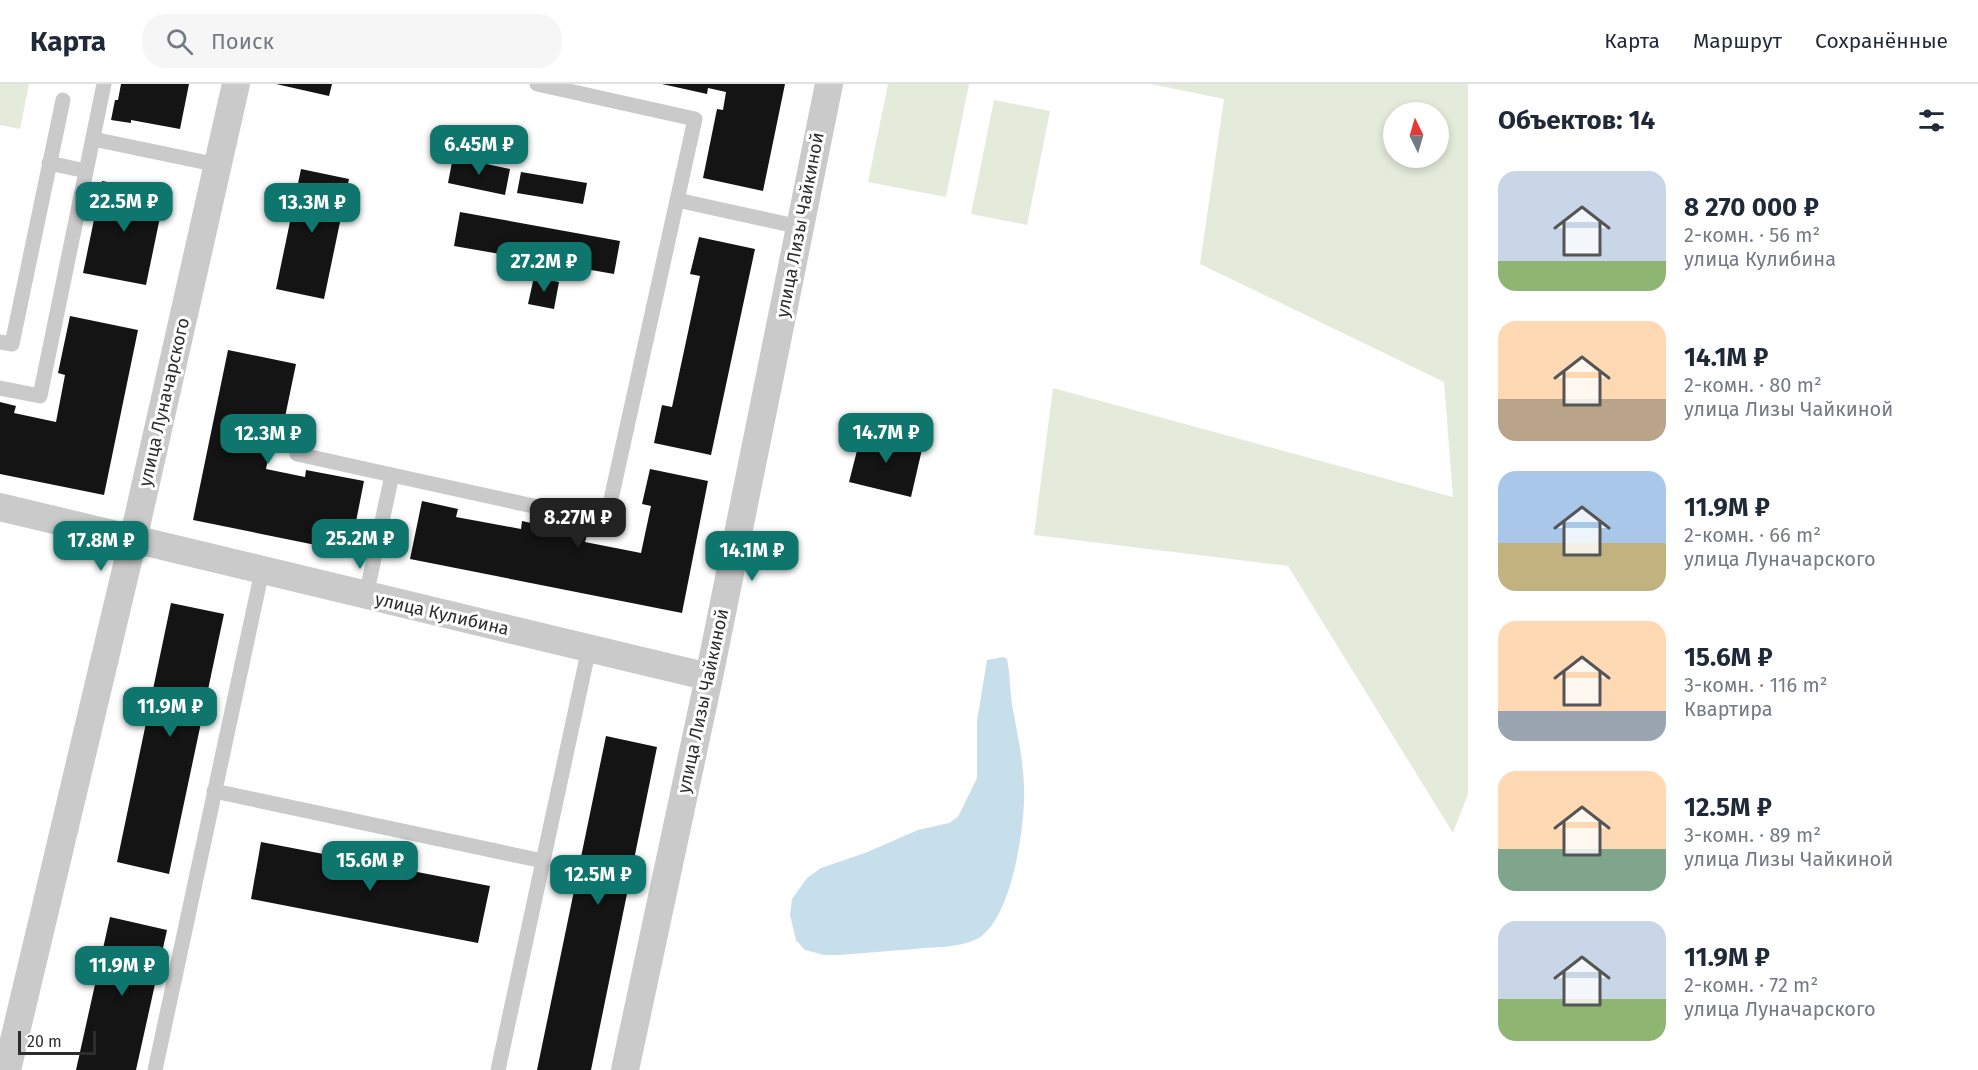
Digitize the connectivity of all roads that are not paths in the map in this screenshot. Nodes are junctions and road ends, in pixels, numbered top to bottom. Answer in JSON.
{"nodes":[{"id":1,"x":104,"y":84,"type":"edge"},
{"id":2,"x":236,"y":84,"type":"edge"},
{"id":3,"x":537,"y":84,"type":"edge"},
{"id":4,"x":829,"y":84,"type":"edge"},
{"id":5,"x":596,"y":90,"type":"edge"},
{"id":6,"x":63,"y":100,"type":"dead end"},
{"id":7,"x":93,"y":139,"type":"junction"},
{"id":8,"x":50,"y":163,"type":"junction"},
{"id":9,"x":218,"y":165,"type":"junction"},
{"id":10,"x":86,"y":171,"type":"junction"},
{"id":11,"x":677,"y":200,"type":"junction"},
{"id":12,"x":800,"y":227,"type":"junction"},
{"id":13,"x":0,"y":342,"type":"edge"},
{"id":14,"x":0,"y":388,"type":"edge"},
{"id":15,"x":297,"y":454,"type":"dead end"},
{"id":16,"x":392,"y":475,"type":"junction"},
{"id":17,"x":0,"y":507,"type":"edge"},
{"id":18,"x":132,"y":540,"type":"junction"},
{"id":19,"x":262,"y":571,"type":"junction"},
{"id":20,"x":366,"y":596,"type":"junction"},
{"id":21,"x":589,"y":648,"type":"junction"},
{"id":22,"x":709,"y":677,"type":"junction"},
{"id":23,"x":214,"y":791,"type":"junction"},
{"id":24,"x":543,"y":861,"type":"junction"},
{"id":25,"x":7,"y":1070,"type":"edge"},
{"id":26,"x":154,"y":1070,"type":"edge"},
{"id":27,"x":498,"y":1070,"type":"edge"},
{"id":28,"x":625,"y":1070,"type":"edge"}],
"edges":[{"from":1,"to":7,"type":"lane"},
{"from":2,"to":9,"type":"street","name":"улица Луначарского"},
{"from":3,"to":5,"type":"lane"},
{"from":4,"to":12,"type":"street","name":"улица Лизы Чайкиной"},
{"from":5,"to":11,"type":"lane"},
{"from":6,"to":8,"type":"lane"},
{"from":7,"to":9,"type":"lane"},
{"from":7,"to":10,"type":"lane"},
{"from":8,"to":10,"type":"lane"},
{"from":8,"to":13,"type":"lane"},
{"from":9,"to":18,"type":"street","name":"улица Луначарского"},
{"from":10,"to":14,"type":"lane"},
{"from":11,"to":12,"type":"lane"},
{"from":11,"to":16,"type":"lane"},
{"from":12,"to":22,"type":"street","name":"улица Лизы Чайкиной"},
{"from":15,"to":16,"type":"lane"},
{"from":16,"to":20,"type":"lane"},
{"from":17,"to":18,"type":"street","name":"улица Кулибина"},
{"from":18,"to":19,"type":"street","name":"улица Кулибина"},
{"from":18,"to":25,"type":"street","name":"улица Луначарского"},
{"from":19,"to":20,"type":"street","name":"улица Кулибина"},
{"from":19,"to":23,"type":"lane"},
{"from":20,"to":21,"type":"street","name":"улица Кулибина"},
{"from":21,"to":22,"type":"street","name":"улица Кулибина"},
{"from":21,"to":24,"type":"lane"},
{"from":22,"to":28,"type":"street","name":"улица Лизы Чайкиной"},
{"from":23,"to":24,"type":"lane"},
{"from":23,"to":26,"type":"lane"},
{"from":24,"to":27,"type":"lane"}]}
